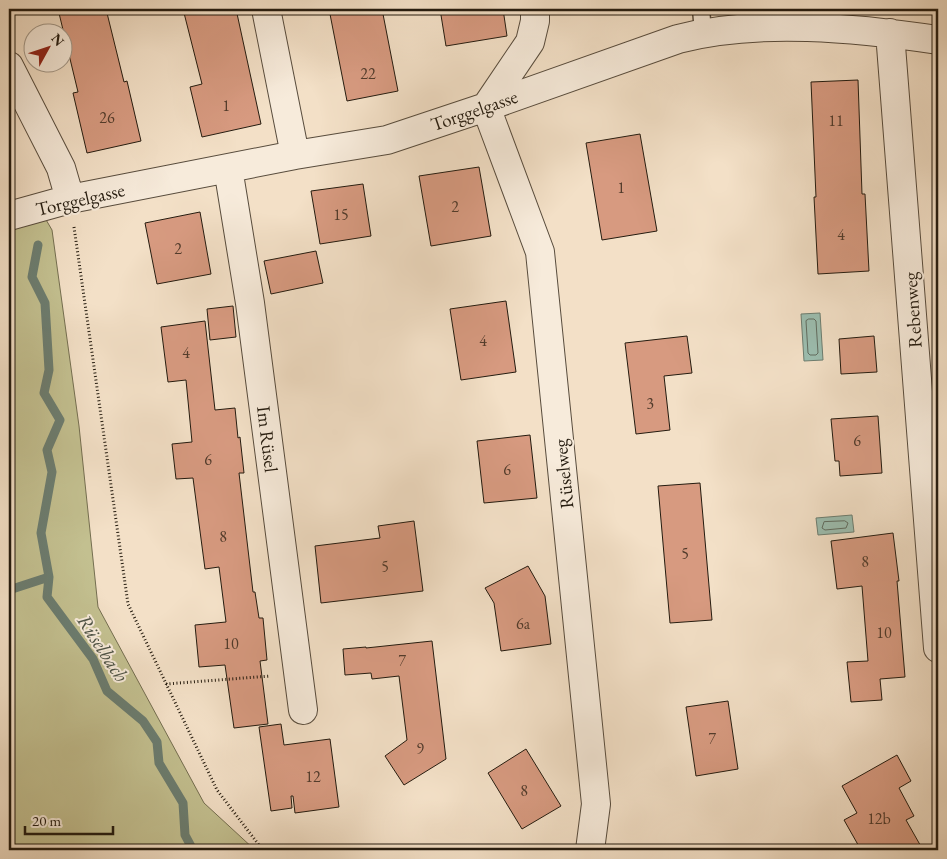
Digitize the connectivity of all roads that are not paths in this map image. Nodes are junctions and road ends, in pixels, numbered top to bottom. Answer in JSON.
{"nodes":[{"id":1,"x":266,"y":9,"type":"edge"},
{"id":2,"x":535,"y":9,"type":"edge"},
{"id":3,"x":702,"y":20,"type":"edge"},
{"id":4,"x":890,"y":33,"type":"junction"},
{"id":5,"x":938,"y":40,"type":"edge"},
{"id":6,"x":9,"y":66,"type":"edge"},
{"id":7,"x":486,"y":107,"type":"junction"},
{"id":8,"x":295,"y":155,"type":"junction"},
{"id":9,"x":228,"y":168,"type":"junction"},
{"id":10,"x":70,"y":199,"type":"junction"},
{"id":11,"x":9,"y":216,"type":"edge"},
{"id":12,"x":938,"y":648,"type":"edge"},
{"id":13,"x":303,"y":710,"type":"dead end"},
{"id":14,"x":590,"y":850,"type":"edge"}],
"edges":[{"from":1,"to":8,"type":"street"},
{"from":2,"to":7,"type":"street"},
{"from":3,"to":4,"type":"street","name":"Torggelgasse"},
{"from":3,"to":7,"type":"street","name":"Torggelgasse"},
{"from":4,"to":5,"type":"street","name":"Torggelgasse"},
{"from":4,"to":12,"type":"street","name":"Rebenweg"},
{"from":6,"to":10,"type":"street"},
{"from":7,"to":8,"type":"street","name":"Torggelgasse"},
{"from":7,"to":14,"type":"street","name":"Rüselweg"},
{"from":8,"to":9,"type":"street","name":"Torggelgasse"},
{"from":9,"to":10,"type":"street","name":"Torggelgasse"},
{"from":9,"to":13,"type":"street","name":"Im Rüsel"},
{"from":10,"to":11,"type":"street","name":"Torggelgasse"}]}
